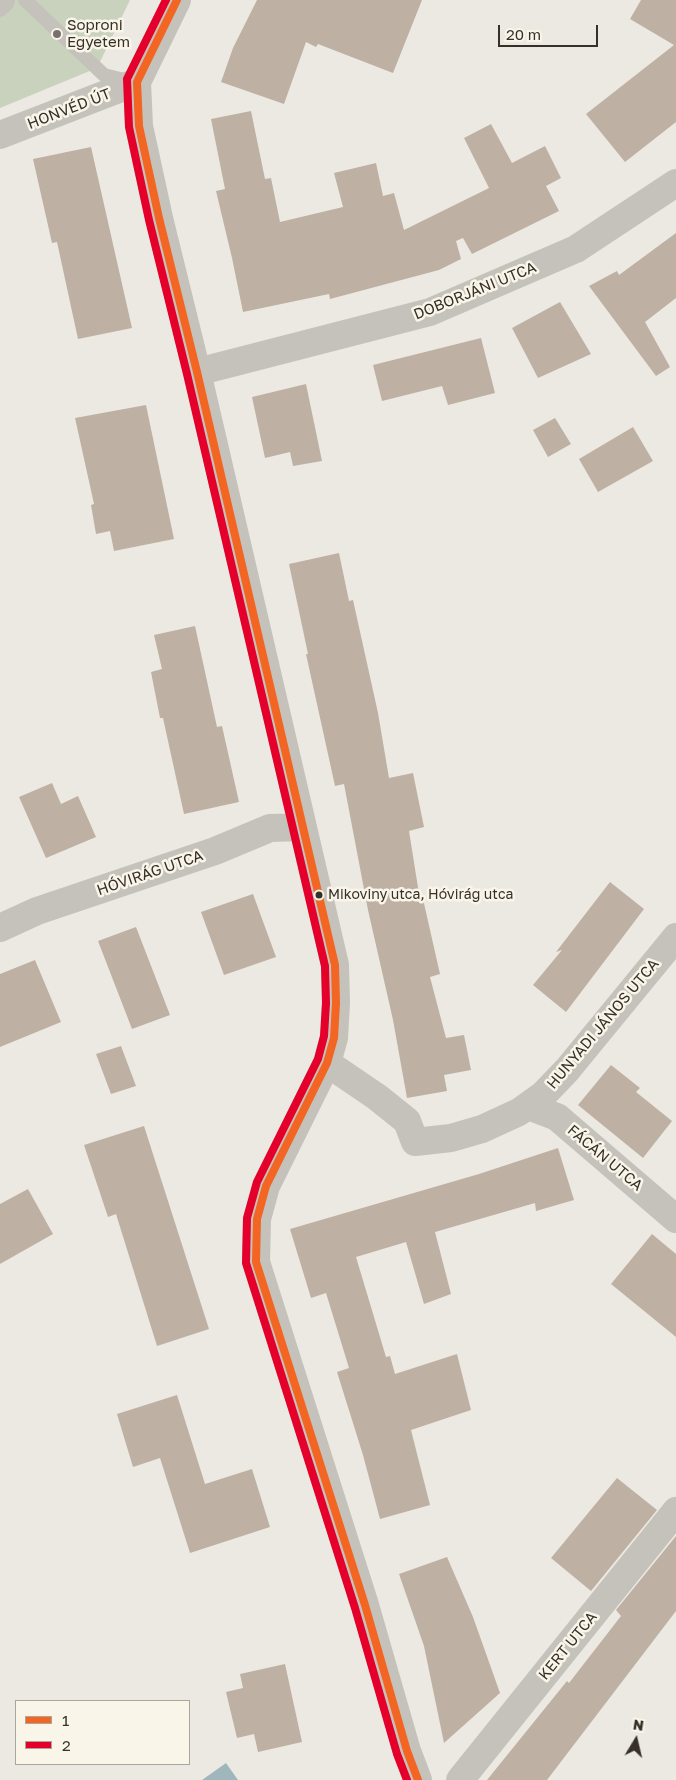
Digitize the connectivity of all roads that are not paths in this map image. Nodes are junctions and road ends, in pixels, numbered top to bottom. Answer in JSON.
{"nodes":[{"id":1,"x":8,"y":0,"type":"edge"},
{"id":2,"x":25,"y":0,"type":"edge"},
{"id":3,"x":176,"y":0,"type":"edge"},
{"id":4,"x":0,"y":10,"type":"edge"},
{"id":5,"x":137,"y":82,"type":"junction"},
{"id":6,"x":0,"y":135,"type":"edge"},
{"id":7,"x":676,"y":183,"type":"edge"},
{"id":8,"x":197,"y":372,"type":"junction"},
{"id":9,"x":302,"y":827,"type":"junction"},
{"id":10,"x":0,"y":928,"type":"edge"},
{"id":11,"x":676,"y":937,"type":"edge"},
{"id":12,"x":327,"y":1062,"type":"junction"},
{"id":13,"x":528,"y":1106,"type":"junction"},
{"id":14,"x":676,"y":1218,"type":"edge"},
{"id":15,"x":676,"y":1511,"type":"edge"},
{"id":16,"x":418,"y":1780,"type":"edge"},
{"id":17,"x":460,"y":1780,"type":"edge"}],
"edges":[{"from":1,"to":4,"type":"lane"},
{"from":2,"to":5,"type":"lane"},
{"from":3,"to":5,"type":"street"},
{"from":5,"to":6,"type":"street","name":"HONVÉD ÚT"},
{"from":5,"to":8,"type":"street"},
{"from":7,"to":8,"type":"street","name":"DOBORJÁNI UTCA"},
{"from":8,"to":9,"type":"street"},
{"from":9,"to":10,"type":"street","name":"HÓVIRÁG UTCA"},
{"from":9,"to":12,"type":"street"},
{"from":11,"to":13,"type":"street","name":"HUNYADI JÁNOS UTCA"},
{"from":12,"to":13,"type":"street","name":"HUNYADI JÁNOS UTCA"},
{"from":12,"to":16,"type":"street"},
{"from":13,"to":14,"type":"street","name":"FÁCÁN UTCA"},
{"from":15,"to":17,"type":"street","name":"KERT UTCA"}]}
